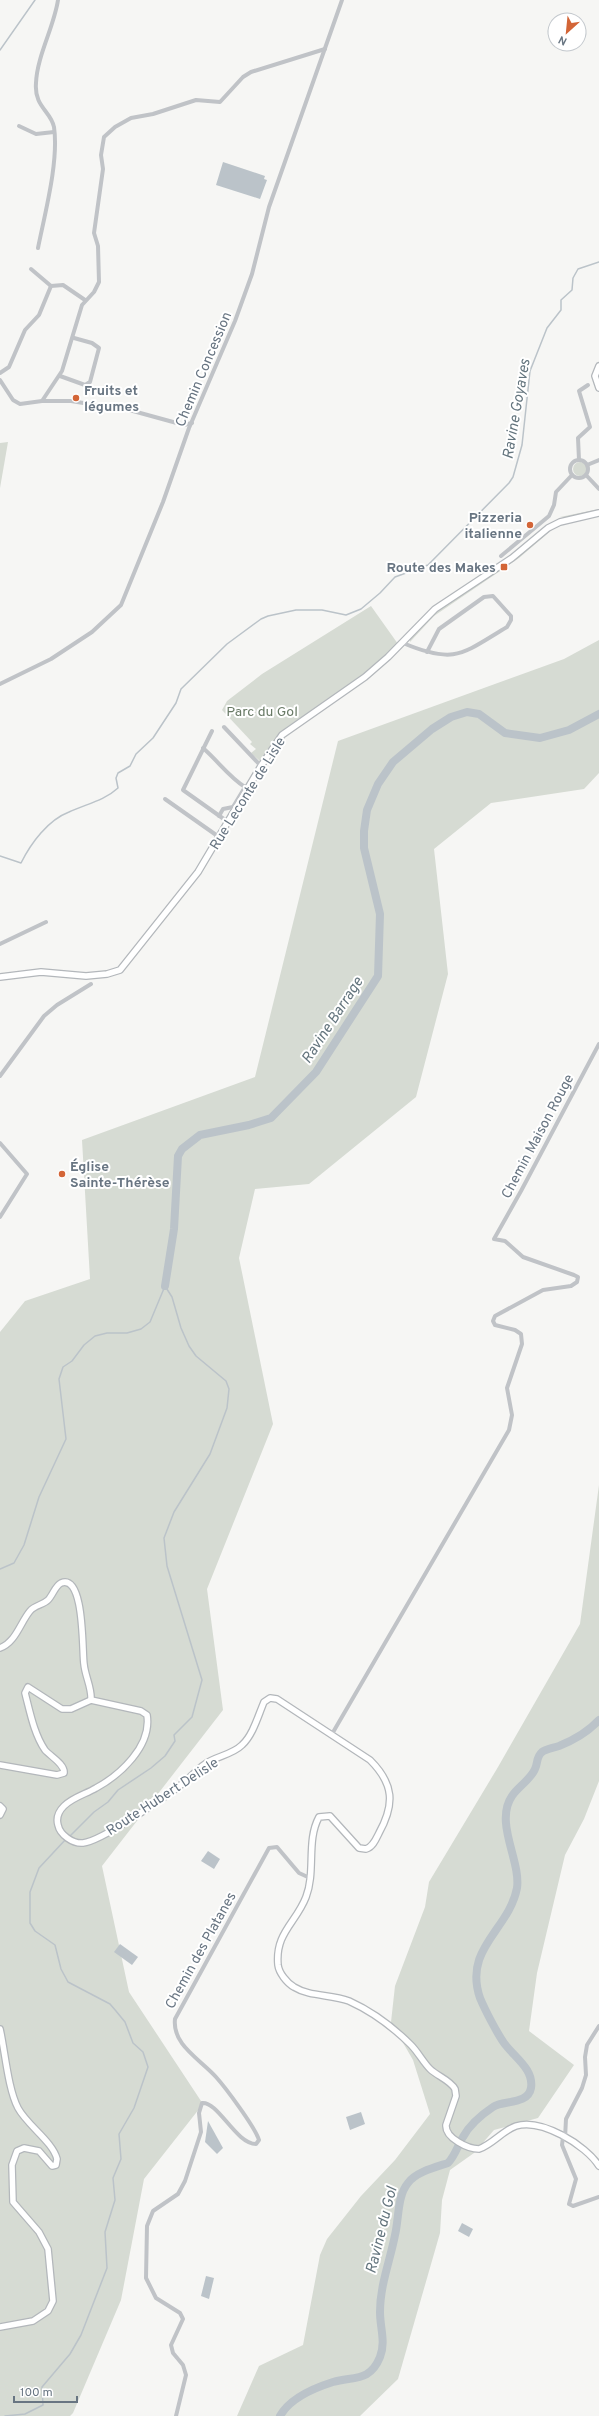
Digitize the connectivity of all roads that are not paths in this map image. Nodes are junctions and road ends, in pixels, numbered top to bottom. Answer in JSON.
{"nodes":[{"id":1,"x":58,"y":0,"type":"edge"},
{"id":2,"x":342,"y":0,"type":"edge"},
{"id":3,"x":325,"y":49,"type":"junction"},
{"id":4,"x":19,"y":126,"type":"dead end"},
{"id":5,"x":54,"y":132,"type":"junction"},
{"id":6,"x":38,"y":248,"type":"dead end"},
{"id":7,"x":31,"y":269,"type":"dead end"},
{"id":8,"x":51,"y":286,"type":"junction"},
{"id":9,"x":85,"y":300,"type":"junction"},
{"id":10,"x":74,"y":338,"type":"junction"},
{"id":11,"x":599,"y":366,"type":"edge"},
{"id":12,"x":0,"y":373,"type":"edge"},
{"id":13,"x":60,"y":376,"type":"junction"},
{"id":14,"x":0,"y":380,"type":"edge"},
{"id":15,"x":588,"y":385,"type":"dead end"},
{"id":16,"x":599,"y":388,"type":"edge"},
{"id":17,"x":42,"y":400,"type":"junction"},
{"id":18,"x":192,"y":422,"type":"junction"},
{"id":19,"x":579,"y":460,"type":"junction"},
{"id":20,"x":599,"y":460,"type":"edge"},
{"id":21,"x":587,"y":465,"type":"junction"},
{"id":22,"x":572,"y":475,"type":"junction"},
{"id":23,"x":586,"y":475,"type":"junction"},
{"id":24,"x":599,"y":488,"type":"edge"},
{"id":25,"x":599,"y":513,"type":"edge"},
{"id":26,"x":501,"y":556,"type":"dead end"},
{"id":27,"x":403,"y":643,"type":"junction"},
{"id":28,"x":427,"y":652,"type":"junction"},
{"id":29,"x":0,"y":684,"type":"edge"},
{"id":30,"x":224,"y":727,"type":"dead end"},
{"id":31,"x":212,"y":731,"type":"dead end"},
{"id":32,"x":203,"y":748,"type":"junction"},
{"id":33,"x":261,"y":766,"type":"junction"},
{"id":34,"x":165,"y":799,"type":"dead end"},
{"id":35,"x":219,"y":816,"type":"junction"},
{"id":36,"x":228,"y":822,"type":"junction"},
{"id":37,"x":219,"y":837,"type":"junction"},
{"id":38,"x":46,"y":922,"type":"dead end"},
{"id":39,"x":0,"y":944,"type":"edge"},
{"id":40,"x":0,"y":977,"type":"edge"},
{"id":41,"x":91,"y":984,"type":"dead end"},
{"id":42,"x":599,"y":1044,"type":"edge"},
{"id":43,"x":0,"y":1076,"type":"edge"},
{"id":44,"x":0,"y":1143,"type":"edge"},
{"id":45,"x":0,"y":1217,"type":"edge"},
{"id":46,"x":0,"y":1648,"type":"edge"},
{"id":47,"x":91,"y":1700,"type":"junction"},
{"id":48,"x":332,"y":1734,"type":"junction"},
{"id":49,"x":0,"y":1765,"type":"edge"},
{"id":50,"x":0,"y":1806,"type":"edge"},
{"id":51,"x":0,"y":1815,"type":"edge"},
{"id":52,"x":310,"y":1878,"type":"junction"},
{"id":53,"x":599,"y":2026,"type":"edge"},
{"id":54,"x":0,"y":2029,"type":"edge"},
{"id":55,"x":564,"y":2138,"type":"junction"},
{"id":56,"x":599,"y":2166,"type":"edge"},
{"id":57,"x":599,"y":2197,"type":"edge"},
{"id":58,"x":0,"y":2327,"type":"edge"},
{"id":59,"x":176,"y":2416,"type":"edge"}],
"edges":[{"from":1,"to":5,"type":"street"},
{"from":2,"to":3,"type":"street","name":"Chemin Concession"},
{"from":3,"to":9,"type":"street"},
{"from":3,"to":18,"type":"street","name":"Chemin Concession"},
{"from":4,"to":5,"type":"street"},
{"from":5,"to":6,"type":"street"},
{"from":7,"to":8,"type":"street"},
{"from":8,"to":9,"type":"street"},
{"from":8,"to":12,"type":"street"},
{"from":9,"to":10,"type":"street"},
{"from":10,"to":13,"type":"street"},
{"from":10,"to":13,"type":"street"},
{"from":11,"to":16,"type":"main road"},
{"from":13,"to":17,"type":"street"},
{"from":14,"to":17,"type":"street"},
{"from":15,"to":19,"type":"street"},
{"from":17,"to":18,"type":"street"},
{"from":18,"to":29,"type":"street","name":"Chemin Concession"},
{"from":19,"to":21,"type":"street"},
{"from":19,"to":22,"type":"street"},
{"from":20,"to":21,"type":"street"},
{"from":21,"to":23,"type":"street"},
{"from":22,"to":23,"type":"street"},
{"from":22,"to":26,"type":"street"},
{"from":23,"to":24,"type":"street"},
{"from":25,"to":27,"type":"main road","name":"Rue Leconte de Lisle"},
{"from":27,"to":28,"type":"street"},
{"from":27,"to":33,"type":"main road","name":"Rue Leconte de Lisle"},
{"from":28,"to":28,"type":"street"},
{"from":30,"to":33,"type":"street"},
{"from":31,"to":32,"type":"street"},
{"from":32,"to":35,"type":"street"},
{"from":32,"to":35,"type":"street"},
{"from":33,"to":36,"type":"main road","name":"Rue Leconte de Lisle"},
{"from":34,"to":37,"type":"street"},
{"from":35,"to":36,"type":"street"},
{"from":36,"to":37,"type":"main road","name":"Rue Leconte de Lisle"},
{"from":37,"to":40,"type":"main road","name":"Rue Leconte de Lisle"},
{"from":38,"to":39,"type":"street"},
{"from":41,"to":43,"type":"street"},
{"from":42,"to":48,"type":"street","name":"Chemin Maison Rouge"},
{"from":44,"to":45,"type":"street"},
{"from":46,"to":47,"type":"main road"},
{"from":47,"to":48,"type":"main road","name":"Route Hubert Delisle"},
{"from":47,"to":49,"type":"main road"},
{"from":48,"to":52,"type":"main road","name":"Route Hubert Delisle"},
{"from":50,"to":51,"type":"main road"},
{"from":52,"to":55,"type":"main road","name":"Route Hubert Delisle"},
{"from":52,"to":59,"type":"street","name":"Chemin des Platanes"},
{"from":53,"to":55,"type":"street"},
{"from":54,"to":58,"type":"main road"},
{"from":55,"to":56,"type":"main road"},
{"from":55,"to":57,"type":"street"}]}
